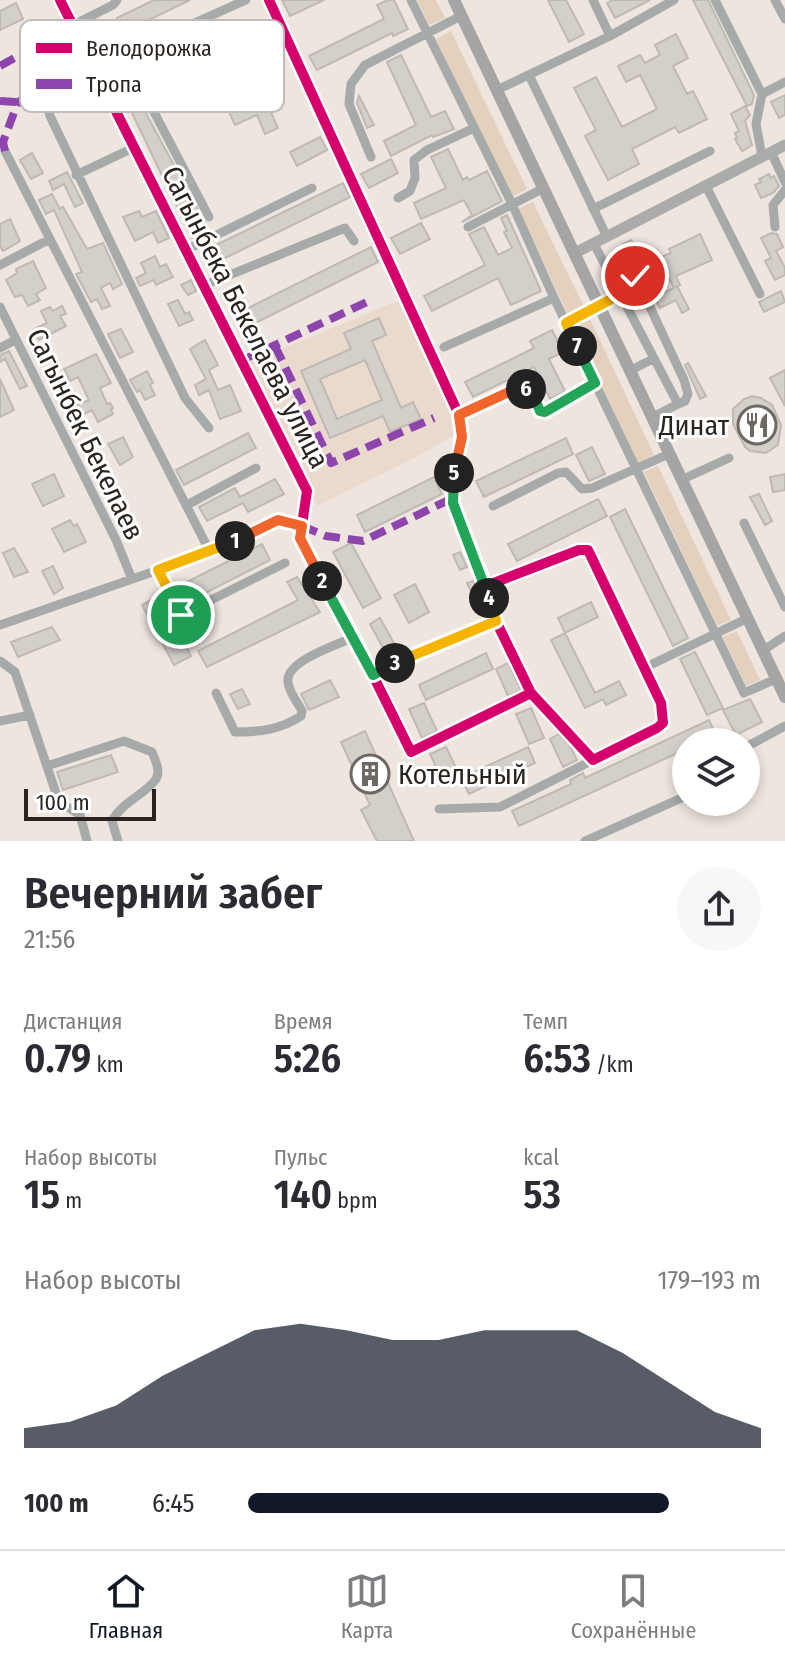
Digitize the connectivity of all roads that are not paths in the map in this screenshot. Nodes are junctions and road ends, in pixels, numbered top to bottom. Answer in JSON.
{"nodes":[{"id":1,"x":60,"y":0,"type":"edge"},
{"id":2,"x":117,"y":0,"type":"edge"},
{"id":3,"x":246,"y":0,"type":"edge"},
{"id":4,"x":269,"y":0,"type":"edge"},
{"id":5,"x":411,"y":0,"type":"edge"},
{"id":6,"x":454,"y":0,"type":"edge"},
{"id":7,"x":593,"y":0,"type":"edge"},
{"id":8,"x":674,"y":0,"type":"edge"},
{"id":9,"x":715,"y":0,"type":"edge"},
{"id":10,"x":775,"y":0,"type":"edge"},
{"id":11,"x":461,"y":16,"type":"junction"},
{"id":12,"x":785,"y":19,"type":"edge"},
{"id":13,"x":70,"y":20,"type":"edge"},
{"id":14,"x":79,"y":20,"type":"edge"},
{"id":15,"x":201,"y":20,"type":"edge"},
{"id":16,"x":278,"y":20,"type":"edge"},
{"id":17,"x":284,"y":33,"type":"edge"},
{"id":18,"x":426,"y":33,"type":"junction"},
{"id":19,"x":610,"y":36,"type":"junction"},
{"id":20,"x":529,"y":75,"type":"junction"},
{"id":21,"x":785,"y":82,"type":"edge"},
{"id":22,"x":497,"y":90,"type":"junction"},
{"id":23,"x":762,"y":94,"type":"junction"},
{"id":24,"x":49,"y":112,"type":"edge"},
{"id":25,"x":118,"y":112,"type":"edge"},
{"id":26,"x":154,"y":112,"type":"edge"},
{"id":27,"x":115,"y":114,"type":"joint"},
{"id":28,"x":474,"y":128,"type":"junction"},
{"id":29,"x":785,"y":145,"type":"edge"},
{"id":30,"x":133,"y":148,"type":"junction"},
{"id":31,"x":5,"y":151,"type":"dead end"},
{"id":32,"x":710,"y":151,"type":"dead end"},
{"id":33,"x":766,"y":154,"type":"junction"},
{"id":34,"x":371,"y":157,"type":"dead end"},
{"id":35,"x":76,"y":175,"type":"junction"},
{"id":36,"x":785,"y":182,"type":"edge"},
{"id":37,"x":706,"y":186,"type":"junction"},
{"id":38,"x":312,"y":188,"type":"dead end"},
{"id":39,"x":544,"y":188,"type":"junction"},
{"id":40,"x":785,"y":190,"type":"edge"},
{"id":41,"x":398,"y":198,"type":"dead end"},
{"id":42,"x":512,"y":204,"type":"junction"},
{"id":43,"x":593,"y":209,"type":"junction"},
{"id":44,"x":209,"y":217,"type":"dead end"},
{"id":45,"x":468,"y":227,"type":"dead end"},
{"id":46,"x":775,"y":227,"type":"dead end"},
{"id":47,"x":607,"y":237,"type":"junction"},
{"id":48,"x":50,"y":239,"type":"junction"},
{"id":49,"x":354,"y":241,"type":"dead end"},
{"id":50,"x":594,"y":244,"type":"junction"},
{"id":51,"x":186,"y":250,"type":"junction"},
{"id":52,"x":575,"y":253,"type":"junction"},
{"id":53,"x":0,"y":265,"type":"edge"},
{"id":54,"x":205,"y":285,"type":"junction"},
{"id":55,"x":619,"y":290,"type":"junction"},
{"id":56,"x":760,"y":294,"type":"dead end"},
{"id":57,"x":554,"y":298,"type":"junction"},
{"id":58,"x":0,"y":307,"type":"edge"},
{"id":59,"x":601,"y":307,"type":"junction"},
{"id":60,"x":566,"y":323,"type":"junction"},
{"id":61,"x":15,"y":340,"type":"junction"},
{"id":62,"x":444,"y":347,"type":"dead end"},
{"id":63,"x":0,"y":348,"type":"edge"},
{"id":64,"x":653,"y":359,"type":"junction"},
{"id":65,"x":631,"y":370,"type":"junction"},
{"id":66,"x":595,"y":383,"type":"junction"},
{"id":67,"x":678,"y":404,"type":"junction"},
{"id":68,"x":459,"y":415,"type":"junction"},
{"id":69,"x":653,"y":417,"type":"junction"},
{"id":70,"x":209,"y":428,"type":"dead end"},
{"id":71,"x":669,"y":454,"type":"junction"},
{"id":72,"x":729,"y":458,"type":"dead end"},
{"id":73,"x":256,"y":468,"type":"dead end"},
{"id":74,"x":636,"y":469,"type":"junction"},
{"id":75,"x":681,"y":480,"type":"junction"},
{"id":76,"x":187,"y":505,"type":"junction"},
{"id":77,"x":493,"y":506,"type":"dead end"},
{"id":78,"x":744,"y":523,"type":"dead end"},
{"id":79,"x":302,"y":526,"type":"junction"},
{"id":80,"x":210,"y":552,"type":"junction"},
{"id":81,"x":285,"y":563,"type":"dead end"},
{"id":82,"x":158,"y":570,"type":"junction"},
{"id":83,"x":132,"y":579,"type":"junction"},
{"id":84,"x":486,"y":586,"type":"junction"},
{"id":85,"x":785,"y":607,"type":"edge"},
{"id":86,"x":746,"y":619,"type":"junction"},
{"id":87,"x":496,"y":621,"type":"junction"},
{"id":88,"x":0,"y":625,"type":"edge"},
{"id":89,"x":717,"y":634,"type":"junction"},
{"id":90,"x":785,"y":636,"type":"edge"},
{"id":91,"x":354,"y":637,"type":"junction"},
{"id":92,"x":762,"y":651,"type":"junction"},
{"id":93,"x":0,"y":661,"type":"edge"},
{"id":94,"x":644,"y":668,"type":"junction"},
{"id":95,"x":373,"y":675,"type":"junction"},
{"id":96,"x":776,"y":679,"type":"junction"},
{"id":97,"x":216,"y":693,"type":"dead end"},
{"id":98,"x":531,"y":693,"type":"junction"},
{"id":99,"x":785,"y":697,"type":"edge"},
{"id":100,"x":30,"y":715,"type":"junction"},
{"id":101,"x":0,"y":721,"type":"edge"},
{"id":102,"x":785,"y":726,"type":"edge"},
{"id":103,"x":760,"y":739,"type":"edge"},
{"id":104,"x":593,"y":760,"type":"junction"},
{"id":105,"x":47,"y":766,"type":"junction"},
{"id":106,"x":672,"y":802,"type":"edge"},
{"id":107,"x":439,"y":809,"type":"dead end"},
{"id":108,"x":87,"y":841,"type":"edge"},
{"id":109,"x":118,"y":841,"type":"edge"},
{"id":110,"x":585,"y":841,"type":"edge"}],
"edges":[{"from":1,"to":13,"type":"street","name":"Сагынбека Бекелаева улица"},
{"from":2,"to":14,"type":"street"},
{"from":3,"to":15,"type":"street"},
{"from":4,"to":16,"type":"street"},
{"from":5,"to":18,"type":"street"},
{"from":6,"to":11,"type":"highway"},
{"from":7,"to":19,"type":"street"},
{"from":8,"to":19,"type":"street"},
{"from":9,"to":23,"type":"street"},
{"from":10,"to":12,"type":"street"},
{"from":11,"to":18,"type":"street"},
{"from":11,"to":22,"type":"highway"},
{"from":17,"to":68,"type":"street"},
{"from":18,"to":28,"type":"street"},
{"from":18,"to":34,"type":"street"},
{"from":19,"to":20,"type":"street"},
{"from":20,"to":22,"type":"street"},
{"from":20,"to":43,"type":"street"},
{"from":21,"to":23,"type":"street"},
{"from":22,"to":39,"type":"highway"},
{"from":23,"to":33,"type":"street"},
{"from":24,"to":35,"type":"street"},
{"from":25,"to":27,"type":"street"},
{"from":26,"to":44,"type":"street"},
{"from":27,"to":30,"type":"street","name":"Сагынбека Бекелаева улица"},
{"from":28,"to":41,"type":"street"},
{"from":28,"to":42,"type":"street"},
{"from":29,"to":33,"type":"main road"},
{"from":30,"to":35,"type":"street"},
{"from":30,"to":51,"type":"street","name":"Сагынбека Бекелаева улица"},
{"from":31,"to":48,"type":"street"},
{"from":32,"to":43,"type":"street"},
{"from":33,"to":36,"type":"street"},
{"from":33,"to":37,"type":"main road"},
{"from":35,"to":70,"type":"street"},
{"from":37,"to":47,"type":"main road"},
{"from":37,"to":56,"type":"street"},
{"from":38,"to":51,"type":"street"},
{"from":39,"to":42,"type":"street"},
{"from":39,"to":52,"type":"highway"},
{"from":40,"to":46,"type":"street"},
{"from":42,"to":45,"type":"street"},
{"from":42,"to":57,"type":"street"},
{"from":43,"to":47,"type":"street"},
{"from":47,"to":50,"type":"main road"},
{"from":48,"to":53,"type":"street"},
{"from":48,"to":76,"type":"street"},
{"from":49,"to":54,"type":"street"},
{"from":50,"to":52,"type":"main road"},
{"from":50,"to":55,"type":"street"},
{"from":51,"to":54,"type":"street","name":"Сагынбека Бекелаева улица"},
{"from":52,"to":59,"type":"highway"},
{"from":54,"to":79,"type":"street","name":"Сагынбека Бекелаева улица"},
{"from":55,"to":59,"type":"street"},
{"from":55,"to":64,"type":"street"},
{"from":55,"to":67,"type":"street"},
{"from":57,"to":60,"type":"street"},
{"from":57,"to":62,"type":"street"},
{"from":58,"to":61,"type":"street","name":"Сагынбек Бекелаев"},
{"from":59,"to":60,"type":"street"},
{"from":59,"to":65,"type":"highway"},
{"from":60,"to":66,"type":"street"},
{"from":61,"to":63,"type":"street"},
{"from":61,"to":83,"type":"street","name":"Сагынбек Бекелаев"},
{"from":64,"to":65,"type":"street"},
{"from":64,"to":67,"type":"street"},
{"from":65,"to":69,"type":"highway"},
{"from":66,"to":68,"type":"street"},
{"from":66,"to":74,"type":"street"},
{"from":67,"to":69,"type":"street"},
{"from":68,"to":84,"type":"street"},
{"from":69,"to":71,"type":"highway"},
{"from":71,"to":74,"type":"street"},
{"from":71,"to":75,"type":"highway"},
{"from":72,"to":75,"type":"street"},
{"from":73,"to":76,"type":"street"},
{"from":74,"to":77,"type":"street"},
{"from":74,"to":89,"type":"street"},
{"from":75,"to":86,"type":"highway"},
{"from":76,"to":80,"type":"street"},
{"from":78,"to":85,"type":"street"},
{"from":79,"to":80,"type":"street"},
{"from":79,"to":91,"type":"street","name":"Сагынбека Бекелаева улица"},
{"from":80,"to":82,"type":"street"},
{"from":81,"to":82,"type":"street"},
{"from":82,"to":83,"type":"street"},
{"from":83,"to":88,"type":"street"},
{"from":84,"to":87,"type":"street"},
{"from":84,"to":94,"type":"street"},
{"from":86,"to":89,"type":"street"},
{"from":86,"to":92,"type":"highway"},
{"from":87,"to":95,"type":"street"},
{"from":87,"to":98,"type":"street"},
{"from":89,"to":94,"type":"street"},
{"from":89,"to":96,"type":"street"},
{"from":90,"to":92,"type":"street"},
{"from":91,"to":95,"type":"street","name":"Сагынбека Бекелаева улица"},
{"from":91,"to":97,"type":"street"},
{"from":92,"to":96,"type":"highway"},
{"from":93,"to":100,"type":"street"},
{"from":94,"to":104,"type":"street"},
{"from":95,"to":98,"type":"street","name":"Сагынбека Бекелаева улица"},
{"from":96,"to":99,"type":"highway"},
{"from":98,"to":104,"type":"street"},
{"from":100,"to":101,"type":"street"},
{"from":100,"to":105,"type":"street"},
{"from":102,"to":103,"type":"street"},
{"from":104,"to":107,"type":"street"},
{"from":105,"to":108,"type":"street"},
{"from":105,"to":109,"type":"street"},
{"from":106,"to":110,"type":"street"}]}
